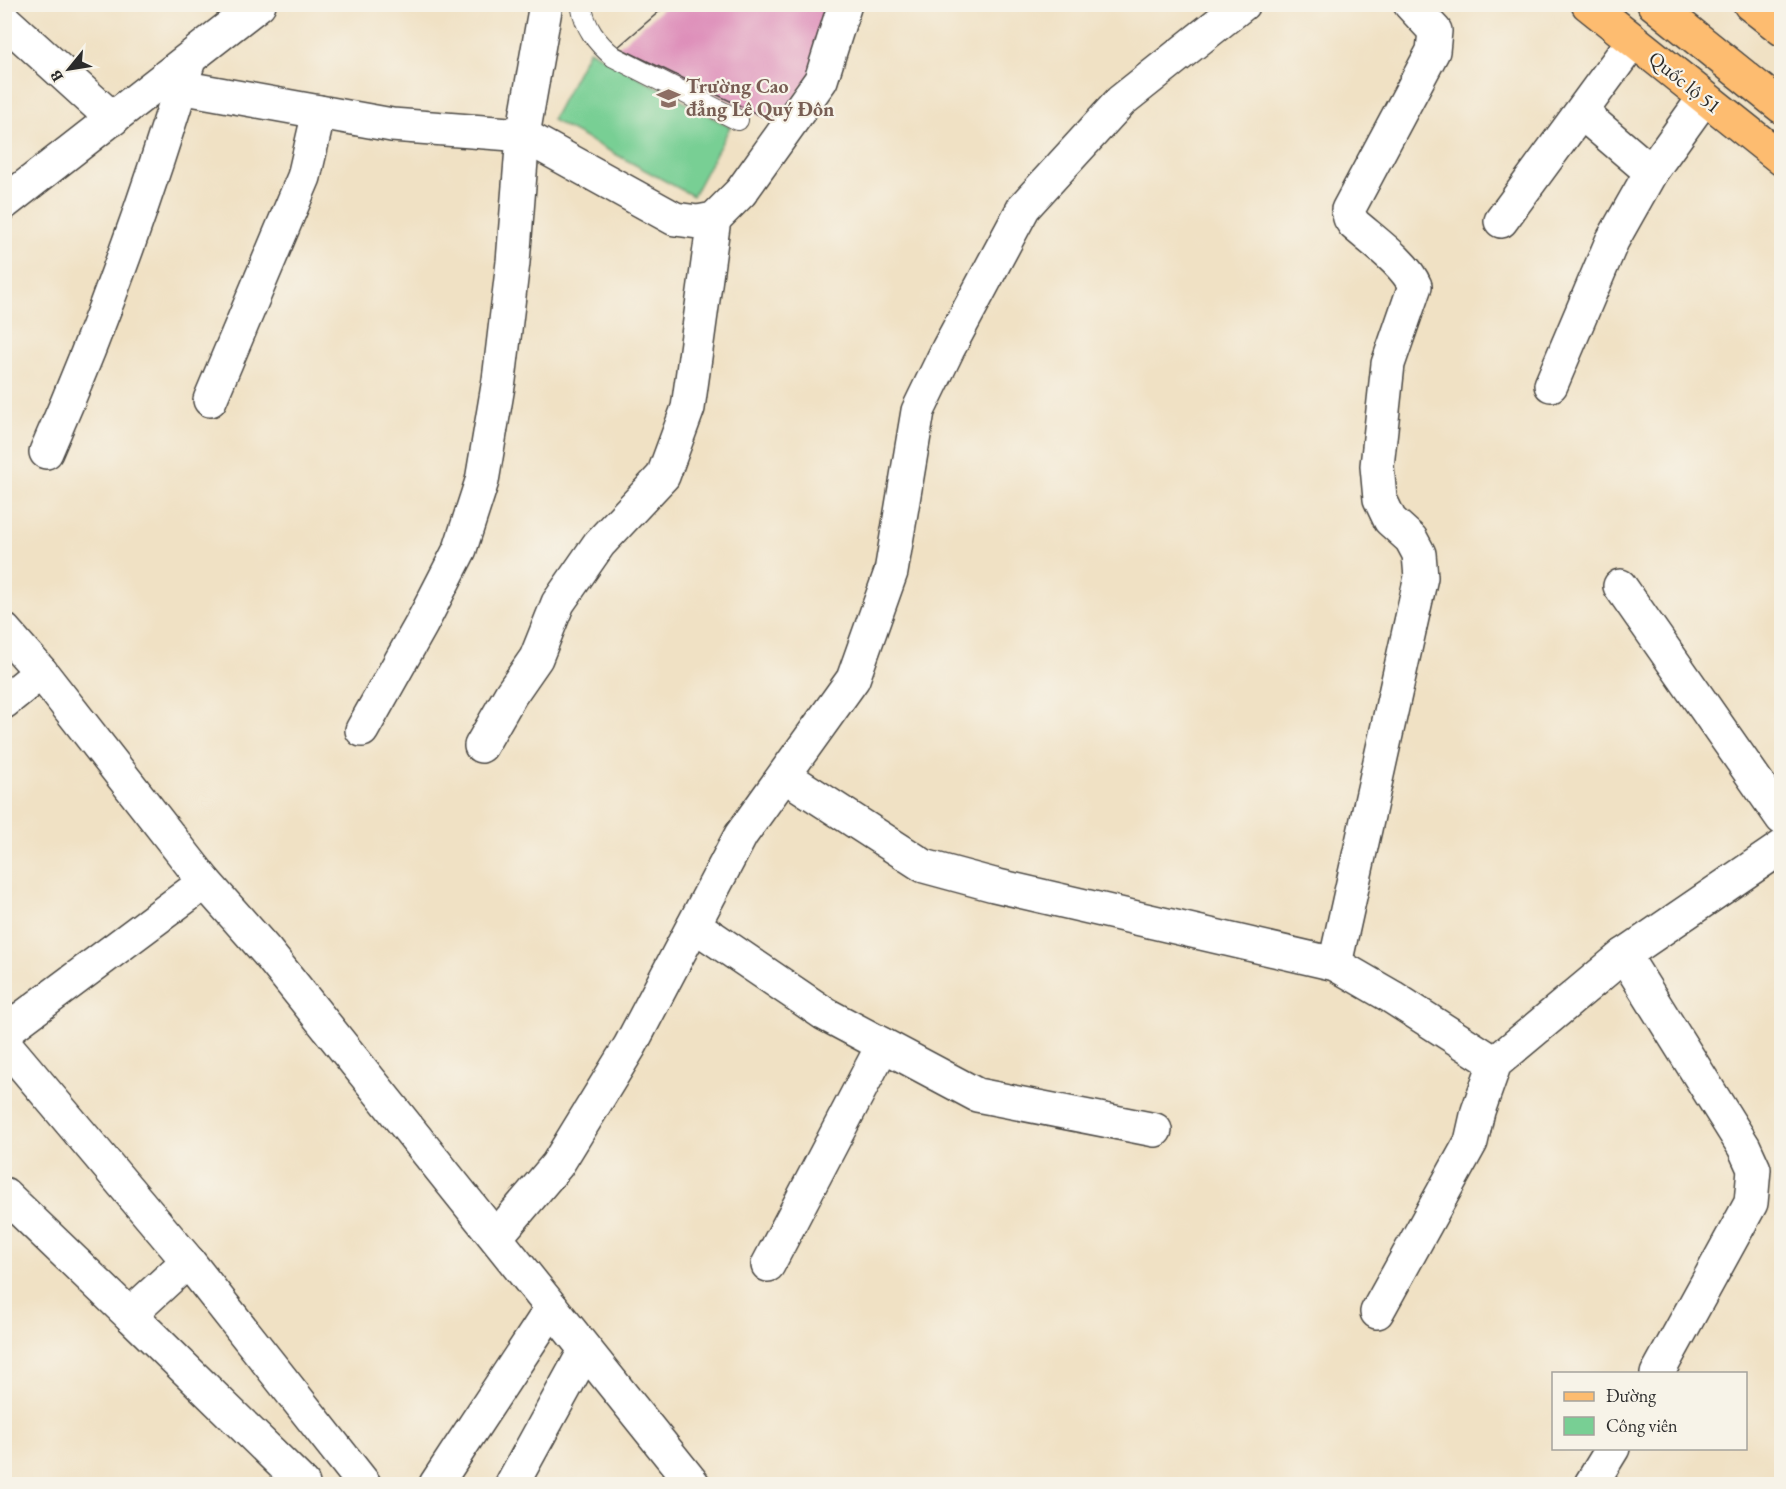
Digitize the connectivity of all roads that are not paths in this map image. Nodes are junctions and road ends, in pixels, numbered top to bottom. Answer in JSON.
{"nodes":[{"id":1,"x":259,"y":4,"type":"edge"},
{"id":2,"x":546,"y":4,"type":"edge"},
{"id":3,"x":581,"y":4,"type":"edge"},
{"id":4,"x":845,"y":4,"type":"edge"},
{"id":5,"x":1243,"y":4,"type":"edge"},
{"id":6,"x":1410,"y":4,"type":"edge"},
{"id":7,"x":1588,"y":4,"type":"edge"},
{"id":8,"x":1654,"y":4,"type":"edge"},
{"id":9,"x":1750,"y":4,"type":"edge"},
{"id":10,"x":4,"y":20,"type":"edge"},
{"id":11,"x":1782,"y":30,"type":"edge"},
{"id":12,"x":1634,"y":41,"type":"junction"},
{"id":13,"x":185,"y":73,"type":"junction"},
{"id":14,"x":1704,"y":98,"type":"junction"},
{"id":15,"x":1782,"y":107,"type":"edge"},
{"id":16,"x":319,"y":112,"type":"junction"},
{"id":17,"x":1582,"y":113,"type":"junction"},
{"id":18,"x":113,"y":119,"type":"junction"},
{"id":19,"x":738,"y":120,"type":"dead end"},
{"id":20,"x":523,"y":135,"type":"junction"},
{"id":21,"x":1782,"y":159,"type":"edge"},
{"id":22,"x":1651,"y":172,"type":"junction"},
{"id":23,"x":4,"y":203,"type":"edge"},
{"id":24,"x":714,"y":219,"type":"junction"},
{"id":25,"x":1501,"y":221,"type":"dead end"},
{"id":26,"x":1551,"y":385,"type":"dead end"},
{"id":27,"x":210,"y":400,"type":"dead end"},
{"id":28,"x":46,"y":452,"type":"dead end"},
{"id":29,"x":1620,"y":586,"type":"dead end"},
{"id":30,"x":4,"y":630,"type":"edge"},
{"id":31,"x":41,"y":672,"type":"junction"},
{"id":32,"x":4,"y":702,"type":"edge"},
{"id":33,"x":362,"y":730,"type":"dead end"},
{"id":34,"x":481,"y":746,"type":"dead end"},
{"id":35,"x":785,"y":776,"type":"junction"},
{"id":36,"x":1782,"y":818,"type":"edge"},
{"id":37,"x":1782,"y":847,"type":"edge"},
{"id":38,"x":205,"y":882,"type":"junction"},
{"id":39,"x":694,"y":925,"type":"junction"},
{"id":40,"x":1624,"y":955,"type":"junction"},
{"id":41,"x":1335,"y":964,"type":"junction"},
{"id":42,"x":4,"y":1032,"type":"edge"},
{"id":43,"x":4,"y":1043,"type":"edge"},
{"id":44,"x":883,"y":1045,"type":"junction"},
{"id":45,"x":1495,"y":1063,"type":"junction"},
{"id":46,"x":1155,"y":1130,"type":"dead end"},
{"id":47,"x":4,"y":1194,"type":"edge"},
{"id":48,"x":496,"y":1237,"type":"junction"},
{"id":49,"x":188,"y":1261,"type":"junction"},
{"id":50,"x":768,"y":1265,"type":"dead end"},
{"id":51,"x":552,"y":1308,"type":"junction"},
{"id":52,"x":1377,"y":1312,"type":"dead end"},
{"id":53,"x":131,"y":1316,"type":"junction"},
{"id":54,"x":585,"y":1351,"type":"junction"},
{"id":55,"x":1658,"y":1372,"type":"edge"},
{"id":56,"x":1612,"y":1450,"type":"edge"},
{"id":57,"x":303,"y":1485,"type":"edge"},
{"id":58,"x":364,"y":1485,"type":"edge"},
{"id":59,"x":436,"y":1485,"type":"edge"},
{"id":60,"x":512,"y":1485,"type":"edge"},
{"id":61,"x":693,"y":1485,"type":"edge"},
{"id":62,"x":1591,"y":1485,"type":"edge"}],
"edges":[{"from":1,"to":13,"type":"street"},
{"from":2,"to":20,"type":"street"},
{"from":3,"to":19,"type":"lane"},
{"from":4,"to":24,"type":"street"},
{"from":5,"to":35,"type":"street"},
{"from":6,"to":41,"type":"street"},
{"from":7,"to":12,"type":"main road","name":"Quốc lộ 51"},
{"from":8,"to":15,"type":"main road","name":"Quốc lộ 51"},
{"from":9,"to":11,"type":"main road"},
{"from":10,"to":18,"type":"street"},
{"from":12,"to":14,"type":"main road","name":"Quốc lộ 51"},
{"from":12,"to":17,"type":"street"},
{"from":13,"to":16,"type":"street"},
{"from":13,"to":18,"type":"street"},
{"from":13,"to":28,"type":"street"},
{"from":14,"to":21,"type":"main road","name":"Quốc lộ 51"},
{"from":14,"to":22,"type":"street"},
{"from":16,"to":20,"type":"street"},
{"from":16,"to":27,"type":"street"},
{"from":17,"to":22,"type":"street"},
{"from":17,"to":25,"type":"street"},
{"from":18,"to":23,"type":"street"},
{"from":20,"to":24,"type":"street"},
{"from":20,"to":33,"type":"street"},
{"from":22,"to":26,"type":"street"},
{"from":24,"to":34,"type":"street"},
{"from":29,"to":36,"type":"street"},
{"from":30,"to":31,"type":"street"},
{"from":31,"to":32,"type":"street"},
{"from":31,"to":38,"type":"street"},
{"from":35,"to":39,"type":"street"},
{"from":35,"to":41,"type":"street"},
{"from":37,"to":40,"type":"street"},
{"from":38,"to":42,"type":"street"},
{"from":38,"to":48,"type":"street"},
{"from":39,"to":44,"type":"street"},
{"from":39,"to":48,"type":"street"},
{"from":40,"to":45,"type":"street"},
{"from":40,"to":55,"type":"street"},
{"from":41,"to":45,"type":"street"},
{"from":43,"to":49,"type":"street"},
{"from":44,"to":46,"type":"street"},
{"from":44,"to":50,"type":"street"},
{"from":45,"to":52,"type":"street"},
{"from":47,"to":53,"type":"street"},
{"from":48,"to":51,"type":"street"},
{"from":49,"to":53,"type":"street"},
{"from":49,"to":58,"type":"street"},
{"from":51,"to":54,"type":"street"},
{"from":51,"to":59,"type":"street"},
{"from":53,"to":57,"type":"street"},
{"from":54,"to":60,"type":"street"},
{"from":54,"to":61,"type":"street"},
{"from":56,"to":62,"type":"street"}]}
